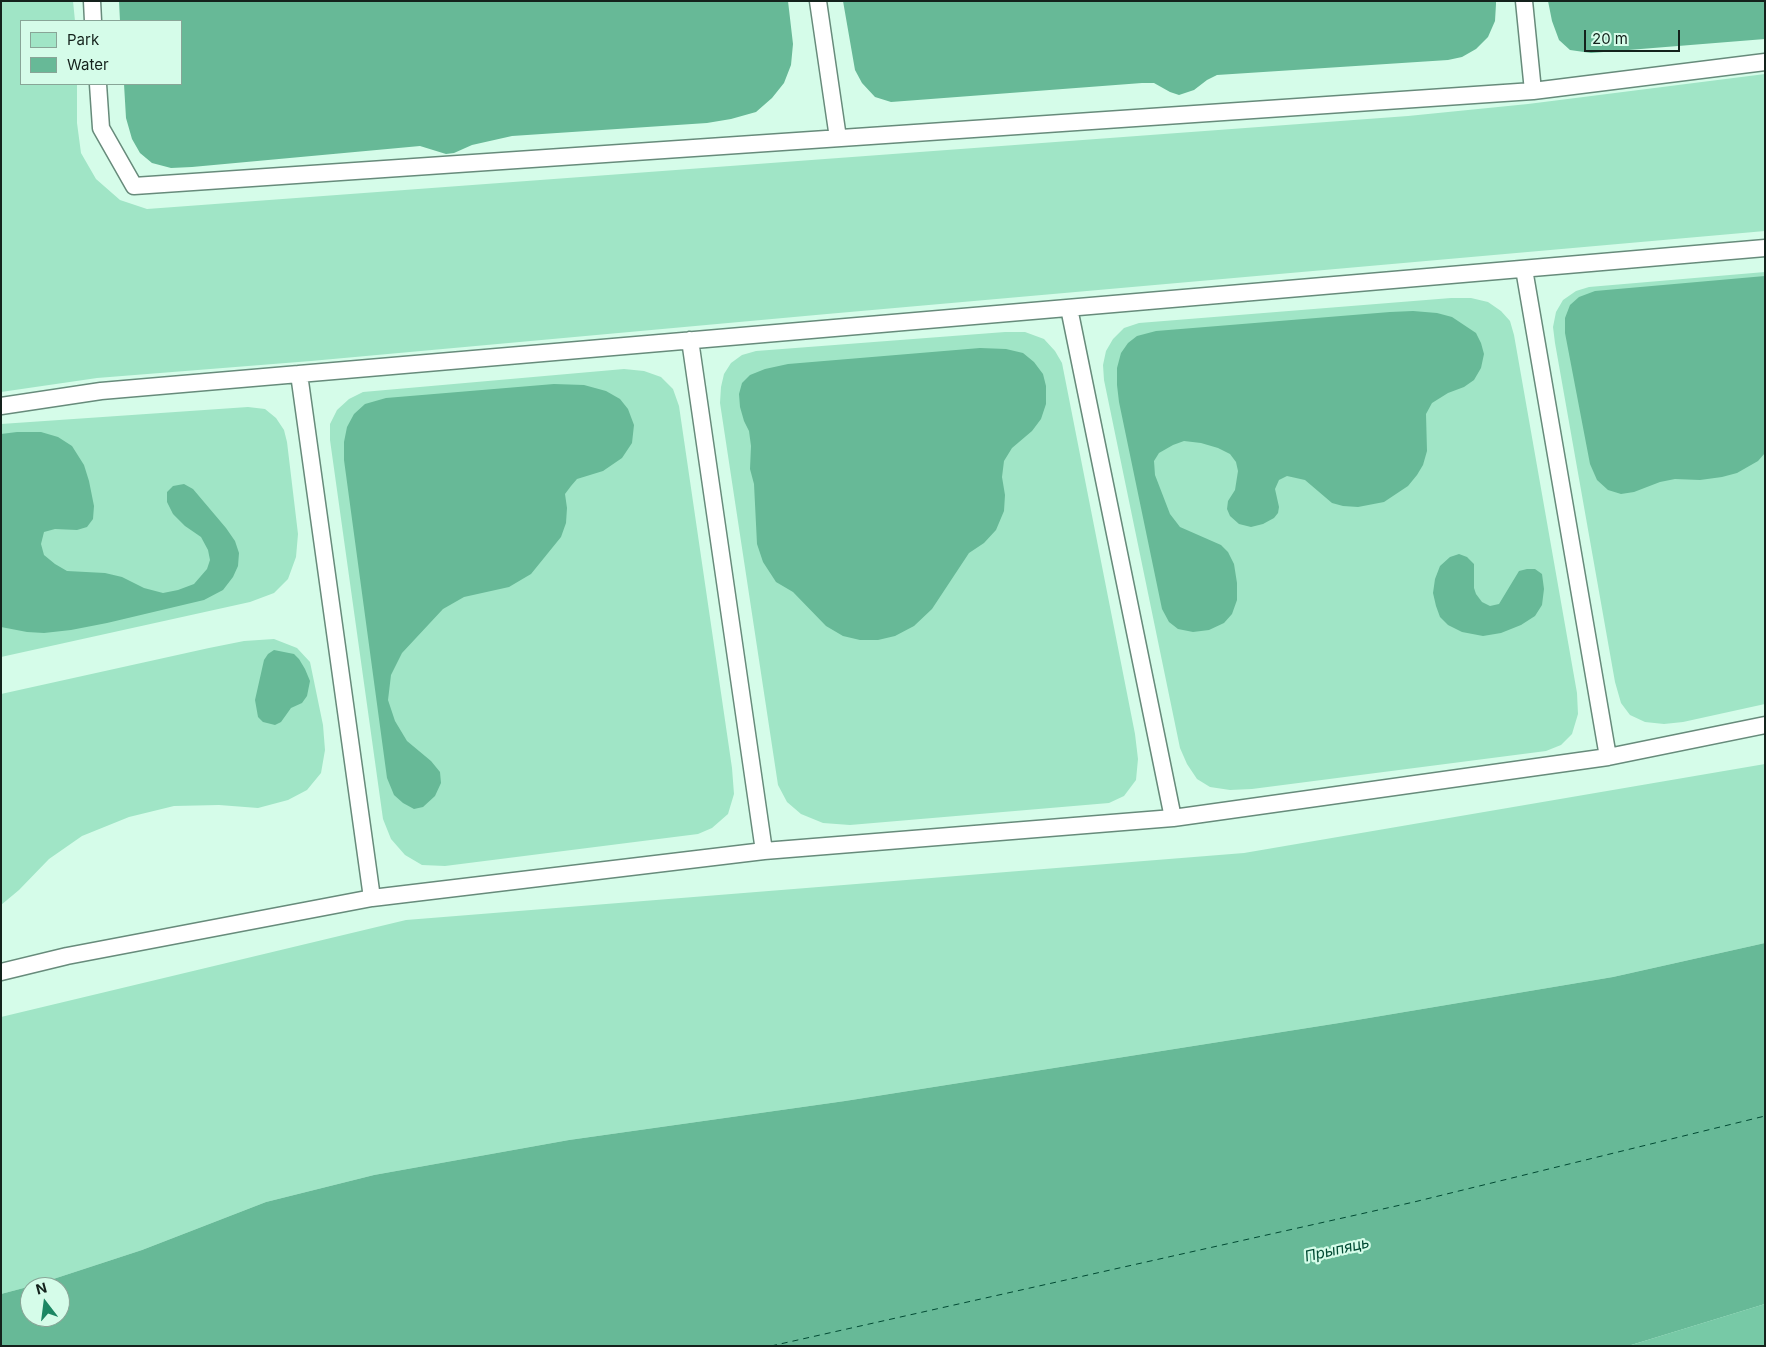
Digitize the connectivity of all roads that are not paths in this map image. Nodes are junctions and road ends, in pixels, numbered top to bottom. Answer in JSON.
{"nodes":[{"id":1,"x":92,"y":1,"type":"edge"},
{"id":2,"x":818,"y":1,"type":"edge"},
{"id":3,"x":1524,"y":1,"type":"edge"},
{"id":4,"x":93,"y":20,"type":"edge"},
{"id":5,"x":1765,"y":62,"type":"edge"},
{"id":6,"x":98,"y":85,"type":"edge"},
{"id":7,"x":1533,"y":90,"type":"junction"},
{"id":8,"x":838,"y":138,"type":"junction"},
{"id":9,"x":1765,"y":248,"type":"edge"},
{"id":10,"x":1524,"y":269,"type":"junction"},
{"id":11,"x":1069,"y":308,"type":"junction"},
{"id":12,"x":690,"y":340,"type":"junction"},
{"id":13,"x":298,"y":374,"type":"junction"},
{"id":14,"x":1,"y":406,"type":"edge"},
{"id":15,"x":1765,"y":725,"type":"edge"},
{"id":16,"x":1608,"y":757,"type":"junction"},
{"id":17,"x":1173,"y":818,"type":"junction"},
{"id":18,"x":764,"y":851,"type":"junction"},
{"id":19,"x":372,"y":898,"type":"junction"},
{"id":20,"x":1,"y":972,"type":"edge"}],
"edges":[{"from":1,"to":4,"type":"lane"},
{"from":2,"to":8,"type":"lane"},
{"from":3,"to":7,"type":"lane"},
{"from":5,"to":7,"type":"lane"},
{"from":6,"to":8,"type":"lane"},
{"from":7,"to":8,"type":"lane"},
{"from":9,"to":10,"type":"lane"},
{"from":10,"to":11,"type":"lane"},
{"from":10,"to":16,"type":"lane"},
{"from":11,"to":12,"type":"lane"},
{"from":11,"to":17,"type":"lane"},
{"from":12,"to":13,"type":"lane"},
{"from":12,"to":18,"type":"lane"},
{"from":13,"to":14,"type":"lane"},
{"from":13,"to":19,"type":"lane"},
{"from":15,"to":16,"type":"lane"},
{"from":16,"to":17,"type":"lane"},
{"from":17,"to":18,"type":"lane"},
{"from":18,"to":19,"type":"lane"},
{"from":19,"to":20,"type":"lane"}]}
